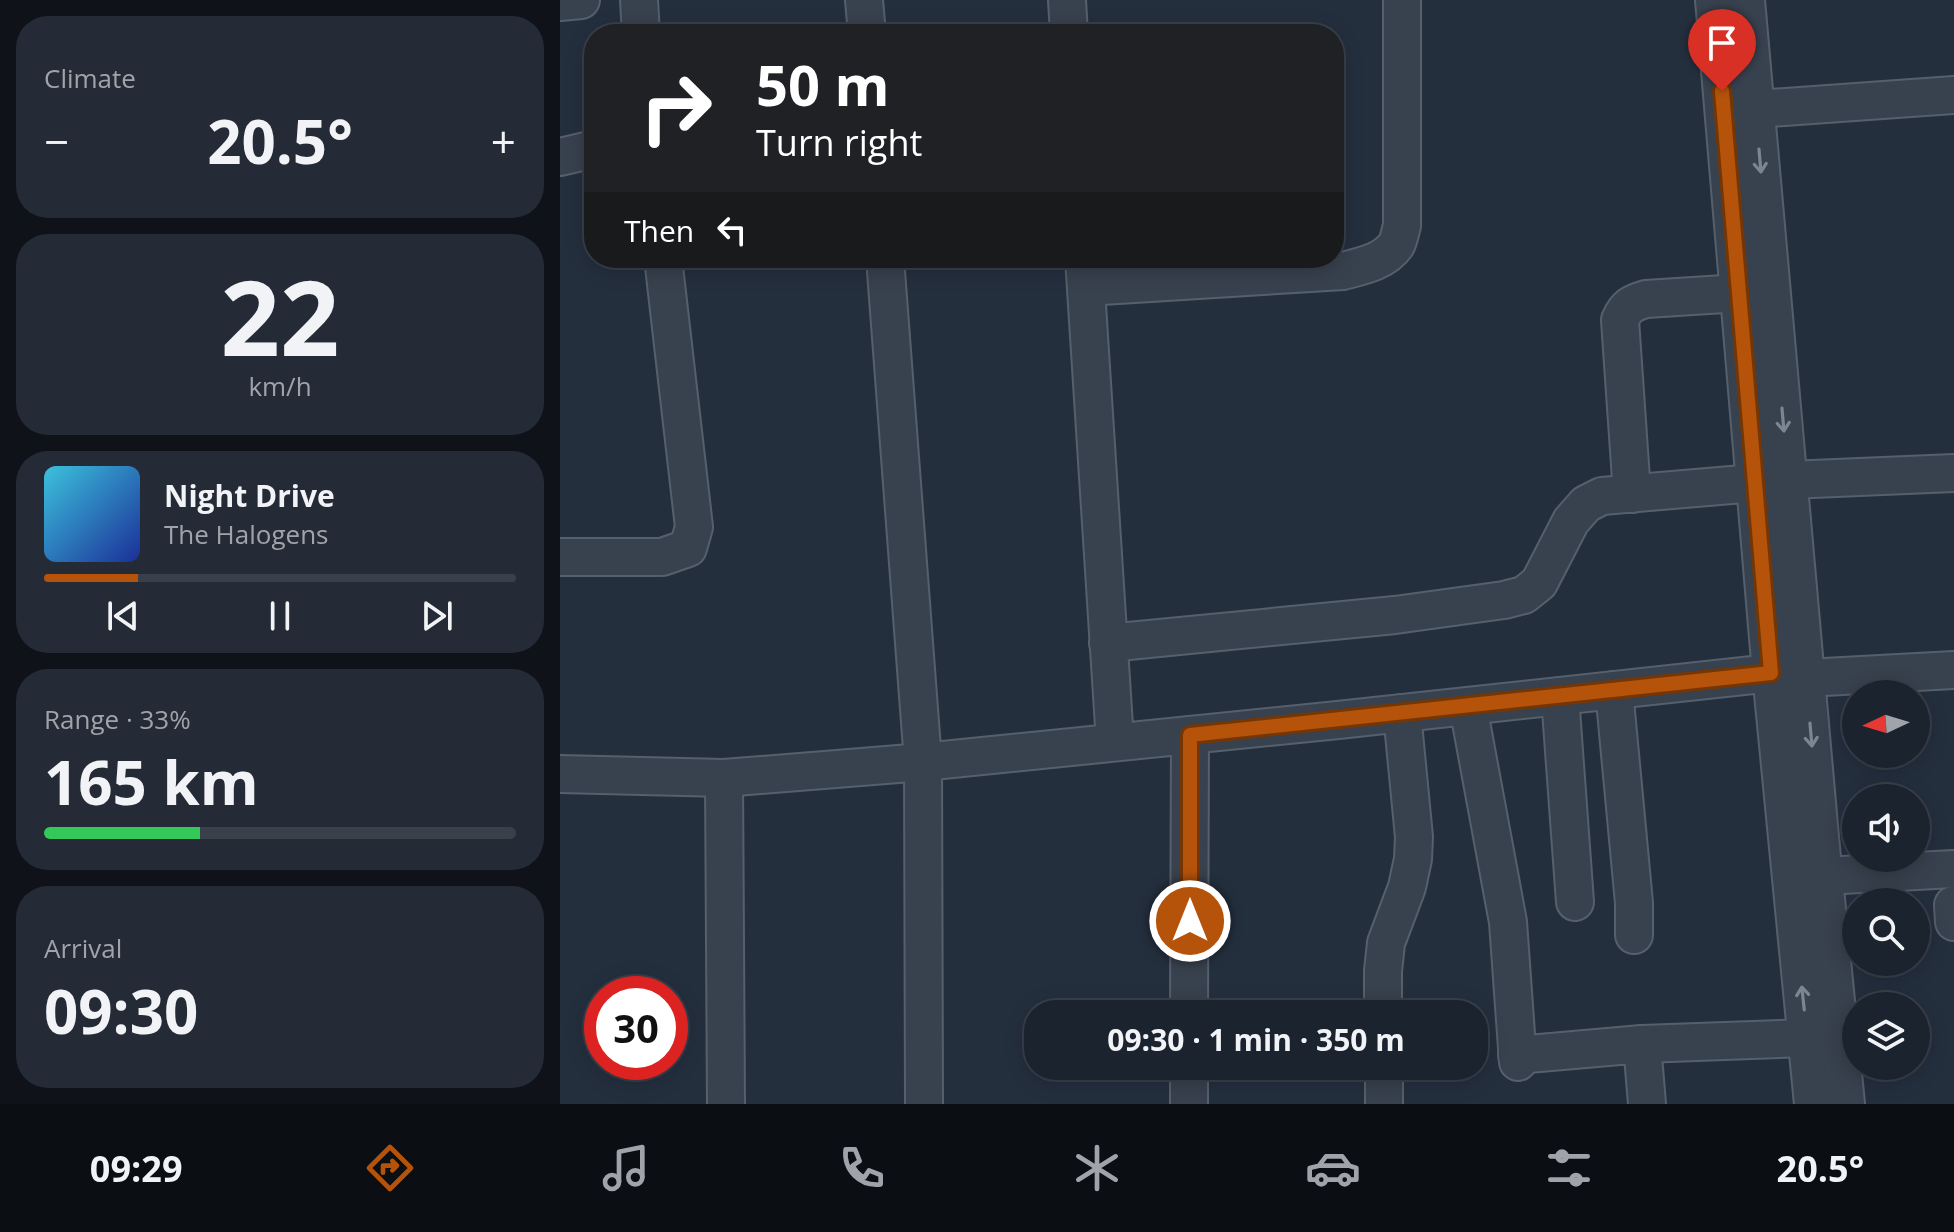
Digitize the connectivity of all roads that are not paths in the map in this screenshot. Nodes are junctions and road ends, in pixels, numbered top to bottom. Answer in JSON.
{"nodes":[{"id":1,"x":581,"y":0,"type":"edge"},
{"id":2,"x":639,"y":0,"type":"edge"},
{"id":3,"x":864,"y":0,"type":"edge"},
{"id":4,"x":1067,"y":0,"type":"edge"},
{"id":5,"x":1402,"y":0,"type":"edge"},
{"id":6,"x":1714,"y":0,"type":"edge"},
{"id":7,"x":1746,"y":0,"type":"edge"},
{"id":8,"x":560,"y":2,"type":"edge"},
{"id":9,"x":640,"y":24,"type":"edge"},
{"id":10,"x":866,"y":24,"type":"edge"},
{"id":11,"x":1068,"y":24,"type":"edge"},
{"id":12,"x":1954,"y":95,"type":"edge"},
{"id":13,"x":1756,"y":109,"type":"junction"},
{"id":14,"x":584,"y":151,"type":"edge"},
{"id":15,"x":560,"y":157,"type":"edge"},
{"id":16,"x":664,"y":268,"type":"edge"},
{"id":17,"x":886,"y":268,"type":"edge"},
{"id":18,"x":1085,"y":272,"type":"edge"},
{"id":19,"x":1740,"y":293,"type":"junction"},
{"id":20,"x":1954,"y":473,"type":"edge"},
{"id":21,"x":1772,"y":482,"type":"junction"},
{"id":22,"x":1632,"y":494,"type":"junction"},
{"id":23,"x":560,"y":557,"type":"edge"},
{"id":24,"x":1108,"y":643,"type":"junction"},
{"id":25,"x":1954,"y":670,"type":"edge"},
{"id":26,"x":1771,"y":673,"type":"junction"},
{"id":27,"x":1806,"y":678,"type":"junction"},
{"id":28,"x":1614,"y":690,"type":"junction"},
{"id":29,"x":1560,"y":696,"type":"junction"},
{"id":30,"x":1468,"y":706,"type":"junction"},
{"id":31,"x":1402,"y":713,"type":"junction"},
{"id":32,"x":1190,"y":735,"type":"junction"},
{"id":33,"x":1115,"y":742,"type":"junction"},
{"id":34,"x":923,"y":762,"type":"junction"},
{"id":35,"x":560,"y":774,"type":"edge"},
{"id":36,"x":724,"y":778,"type":"junction"},
{"id":37,"x":1954,"y":869,"type":"edge"},
{"id":38,"x":1824,"y":876,"type":"junction"},
{"id":39,"x":1575,"y":902,"type":"dead end"},
{"id":40,"x":1634,"y":935,"type":"dead end"},
{"id":41,"x":1189,"y":1000,"type":"edge"},
{"id":42,"x":1383,"y":1000,"type":"edge"},
{"id":43,"x":1806,"y":1038,"type":"junction"},
{"id":44,"x":1642,"y":1044,"type":"junction"},
{"id":45,"x":1189,"y":1080,"type":"edge"},
{"id":46,"x":1384,"y":1080,"type":"edge"},
{"id":47,"x":726,"y":1104,"type":"edge"},
{"id":48,"x":924,"y":1104,"type":"edge"},
{"id":49,"x":1189,"y":1104,"type":"edge"},
{"id":50,"x":1384,"y":1104,"type":"edge"},
{"id":51,"x":1647,"y":1104,"type":"edge"},
{"id":52,"x":1813,"y":1104,"type":"edge"},
{"id":53,"x":1846,"y":1104,"type":"edge"}],
"edges":[{"from":1,"to":8,"type":"street"},
{"from":2,"to":9,"type":"street"},
{"from":3,"to":10,"type":"street"},
{"from":4,"to":11,"type":"street"},
{"from":5,"to":18,"type":"street"},
{"from":6,"to":19,"type":"street"},
{"from":7,"to":13,"type":"street"},
{"from":12,"to":13,"type":"street"},
{"from":13,"to":21,"type":"street","one_way":true},
{"from":14,"to":15,"type":"street"},
{"from":16,"to":23,"type":"street"},
{"from":17,"to":34,"type":"street"},
{"from":18,"to":24,"type":"street"},
{"from":19,"to":21,"type":"street"},
{"from":19,"to":22,"type":"street"},
{"from":20,"to":21,"type":"street"},
{"from":21,"to":22,"type":"street"},
{"from":21,"to":26,"type":"street"},
{"from":21,"to":27,"type":"street"},
{"from":22,"to":24,"type":"street"},
{"from":24,"to":33,"type":"street"},
{"from":25,"to":27,"type":"street"},
{"from":26,"to":27,"type":"street"},
{"from":26,"to":28,"type":"street"},
{"from":43,"to":26,"type":"street","one_way":true},
{"from":27,"to":38,"type":"street","one_way":true},
{"from":28,"to":29,"type":"street"},
{"from":28,"to":40,"type":"street"},
{"from":29,"to":30,"type":"street"},
{"from":29,"to":39,"type":"street"},
{"from":30,"to":31,"type":"street"},
{"from":30,"to":44,"type":"street"},
{"from":31,"to":32,"type":"street"},
{"from":31,"to":42,"type":"street"},
{"from":32,"to":33,"type":"street"},
{"from":32,"to":41,"type":"street"},
{"from":33,"to":34,"type":"street"},
{"from":34,"to":36,"type":"street"},
{"from":34,"to":48,"type":"street"},
{"from":35,"to":36,"type":"street"},
{"from":36,"to":47,"type":"street"},
{"from":37,"to":38,"type":"street"},
{"from":38,"to":53,"type":"street"},
{"from":43,"to":44,"type":"street"},
{"from":43,"to":52,"type":"street"},
{"from":44,"to":51,"type":"street"},
{"from":45,"to":49,"type":"street"},
{"from":46,"to":50,"type":"street"}]}
